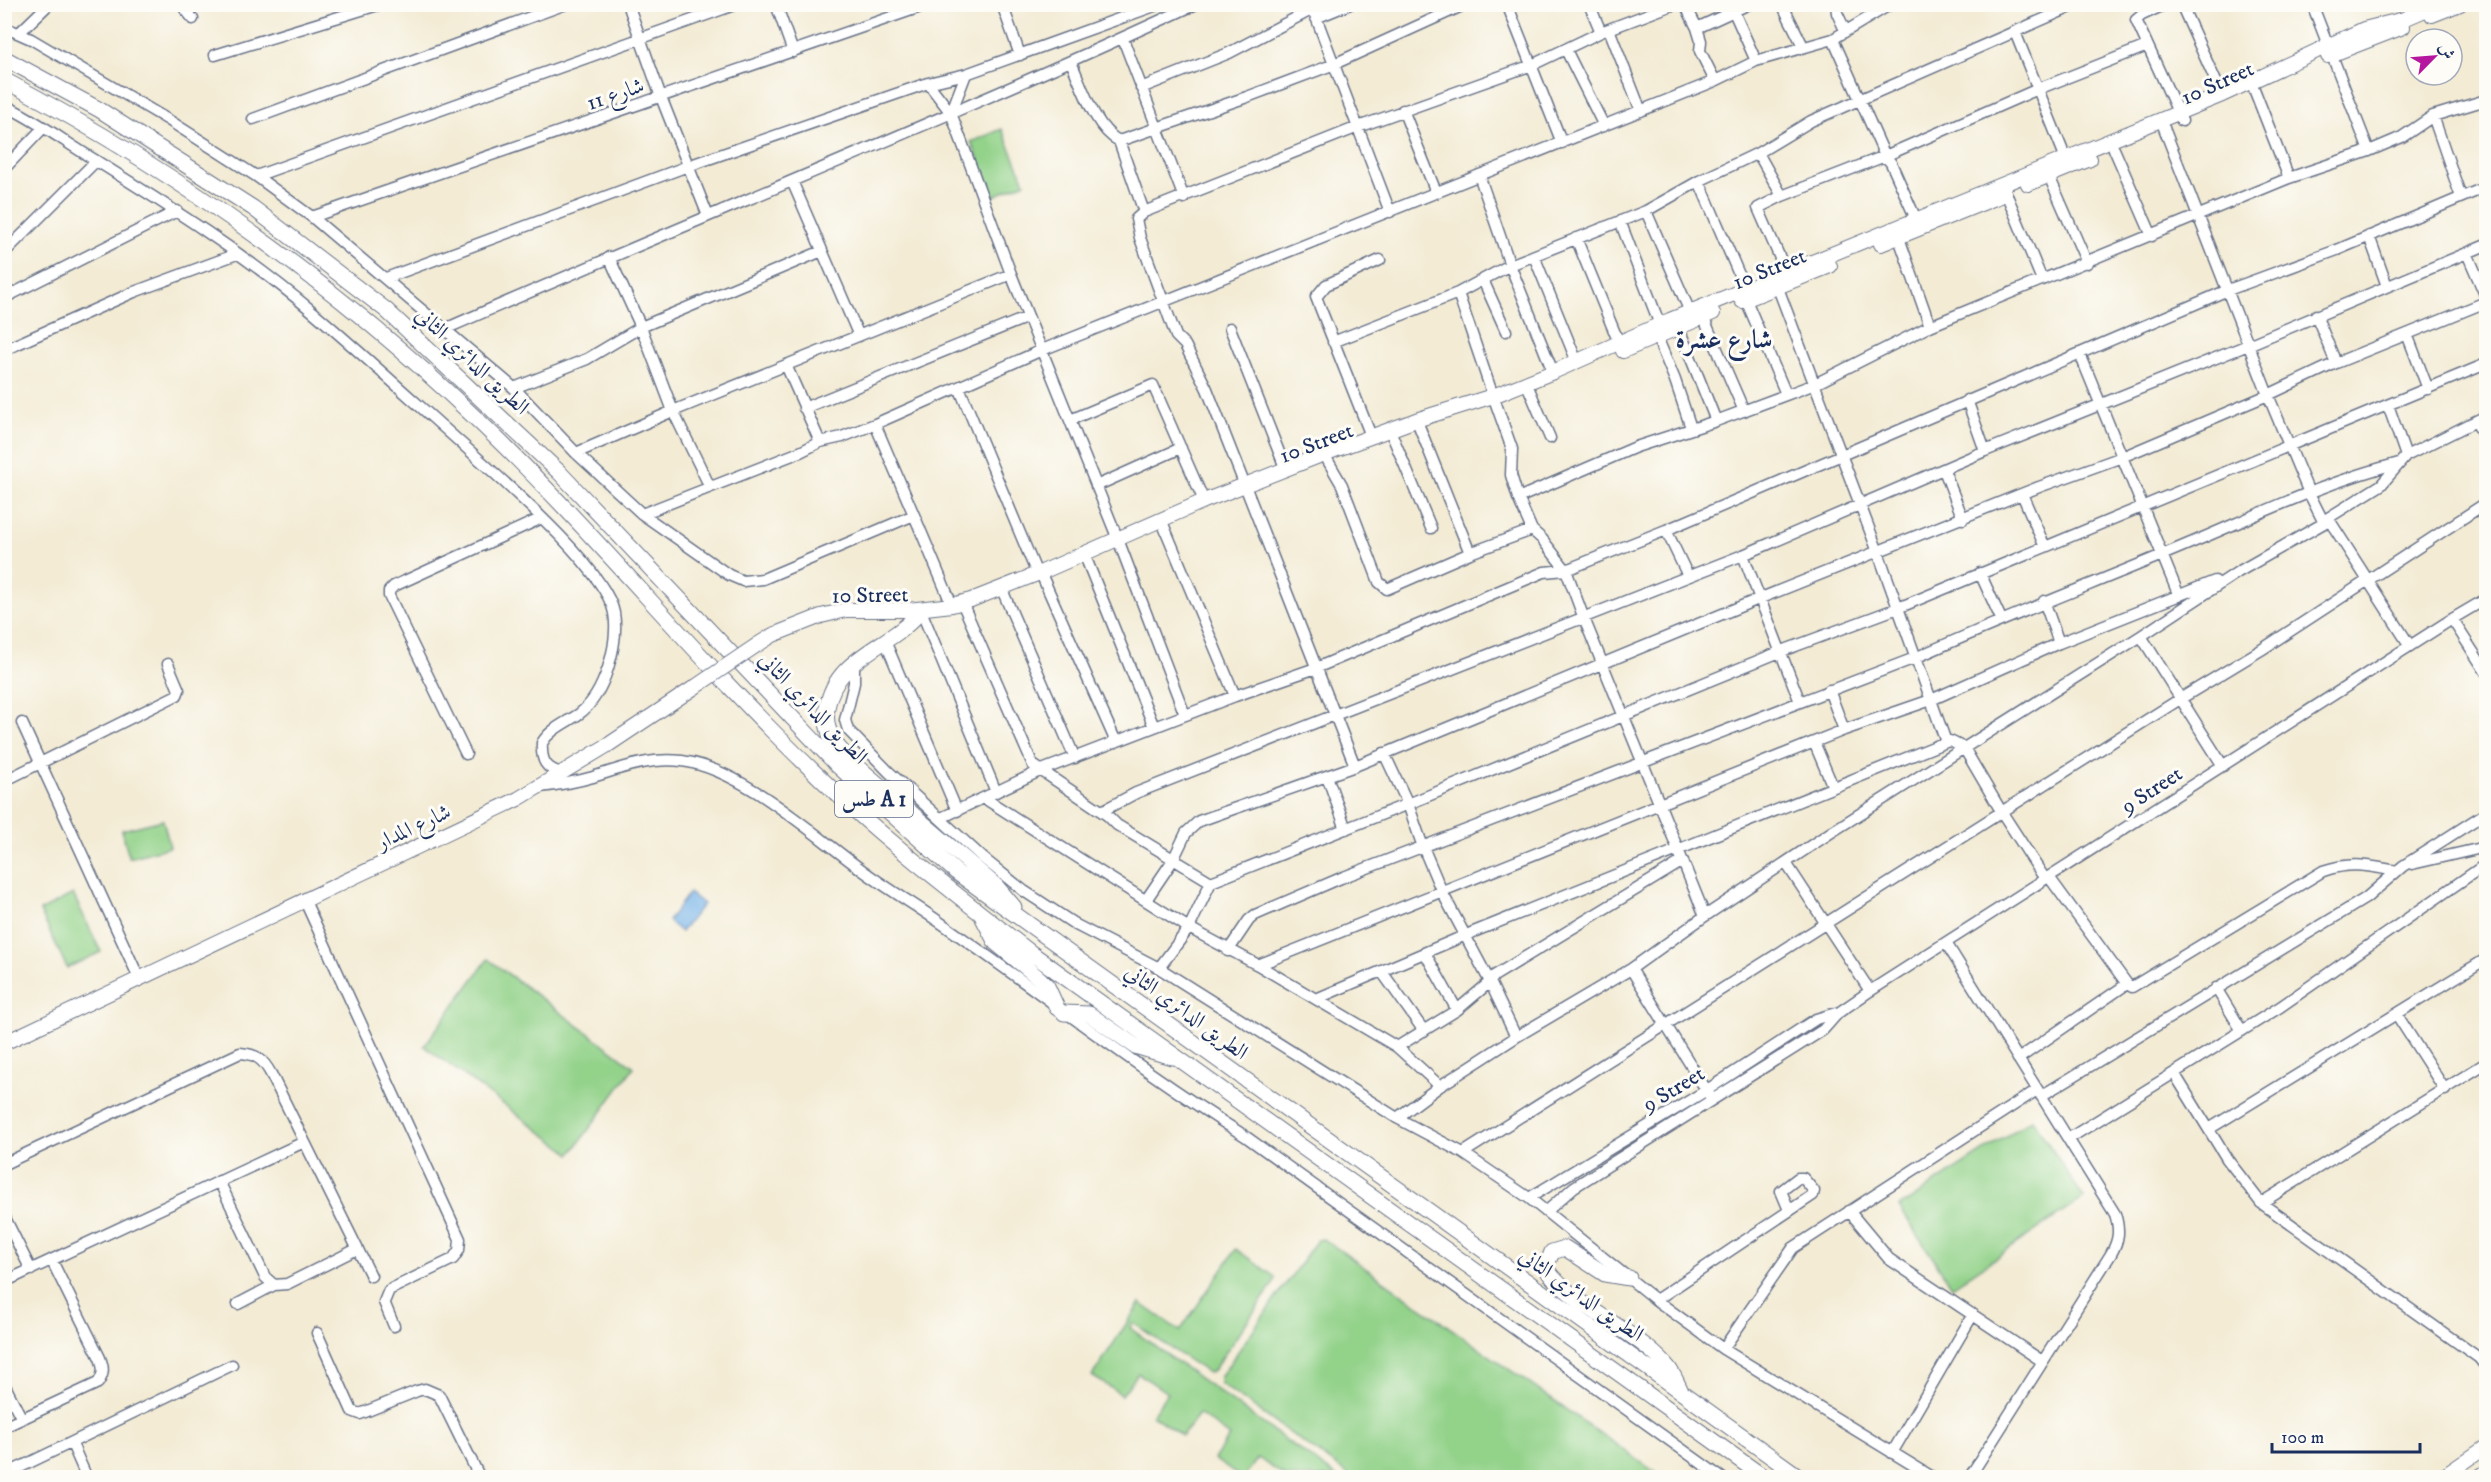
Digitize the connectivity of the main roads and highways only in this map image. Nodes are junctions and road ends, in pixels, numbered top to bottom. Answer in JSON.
{"nodes":[{"id":1,"x":2439,"y":4,"type":"edge"},
{"id":2,"x":2460,"y":4,"type":"edge"},
{"id":3,"x":2331,"y":50,"type":"junction"},
{"id":4,"x":4,"y":58,"type":"edge"},
{"id":5,"x":4,"y":80,"type":"edge"},
{"id":6,"x":2180,"y":117,"type":"junction"},
{"id":7,"x":1918,"y":225,"type":"junction"},
{"id":8,"x":1746,"y":295,"type":"junction"},
{"id":9,"x":1659,"y":331,"type":"junction"},
{"id":10,"x":1494,"y":399,"type":"junction"},
{"id":11,"x":1327,"y":457,"type":"junction"},
{"id":12,"x":1246,"y":489,"type":"junction"},
{"id":13,"x":1118,"y":540,"type":"junction"},
{"id":14,"x":1040,"y":575,"type":"junction"},
{"id":15,"x":958,"y":606,"type":"junction"},
{"id":16,"x":920,"y":614,"type":"junction"},
{"id":17,"x":821,"y":616,"type":"junction"},
{"id":18,"x":980,"y":913,"type":"junction"},
{"id":19,"x":1029,"y":926,"type":"junction"},
{"id":20,"x":4,"y":1043,"type":"edge"},
{"id":21,"x":1181,"y":1060,"type":"junction"},
{"id":22,"x":1629,"y":1278,"type":"road end"},
{"id":23,"x":1684,"y":1394,"type":"junction"},
{"id":24,"x":2487,"y":1447,"type":"edge"},
{"id":25,"x":2487,"y":1472,"type":"edge"},
{"id":26,"x":1765,"y":1478,"type":"edge"},
{"id":27,"x":1801,"y":1478,"type":"edge"},
{"id":28,"x":2441,"y":1478,"type":"edge"},
{"id":29,"x":2478,"y":1478,"type":"edge"}],
"edges":[{"from":1,"to":3,"type":"main road","name":"10 Street"},
{"from":2,"to":3,"type":"main road","name":"10 Street"},
{"from":3,"to":6,"type":"main road","name":"10 Street"},
{"from":3,"to":6,"type":"main road","name":"10 Street"},
{"from":4,"to":19,"type":"highway","name":"الطريق الدائري الثاني","number":"طس A 1"},
{"from":5,"to":18,"type":"highway","name":"الطريق الدائري الثاني","number":"طس A 1"},
{"from":6,"to":7,"type":"main road","name":"10 Street"},
{"from":6,"to":7,"type":"main road","name":"10 Street"},
{"from":7,"to":8,"type":"main road","name":"10 Street"},
{"from":7,"to":8,"type":"main road","name":"10 Street"},
{"from":8,"to":9,"type":"main road","name":"10 Street"},
{"from":9,"to":10,"type":"main road","name":"10 Street"},
{"from":9,"to":10,"type":"main road","name":"10 Street"},
{"from":10,"to":11,"type":"main road","name":"10 Street"},
{"from":10,"to":11,"type":"main road","name":"10 Street"},
{"from":11,"to":12,"type":"main road","name":"10 Street"},
{"from":11,"to":12,"type":"main road","name":"10 Street"},
{"from":12,"to":13,"type":"main road","name":"10 Street"},
{"from":12,"to":13,"type":"main road","name":"10 Street"},
{"from":13,"to":14,"type":"main road","name":"10 Street"},
{"from":13,"to":14,"type":"main road","name":"10 Street"},
{"from":14,"to":15,"type":"main road","name":"10 Street"},
{"from":14,"to":15,"type":"main road","name":"10 Street"},
{"from":15,"to":16,"type":"main road","name":"10 Street"},
{"from":15,"to":17,"type":"main road","name":"10 Street"},
{"from":16,"to":17,"type":"main road","name":"10 Street"},
{"from":16,"to":19,"type":"highway"},
{"from":17,"to":20,"type":"main road","name":"شارع المدار","bridge":true},
{"from":18,"to":21,"type":"highway","name":"الطريق الدائري الثاني","number":"طس A 1"},
{"from":18,"to":21,"type":"highway"},
{"from":19,"to":23,"type":"highway","name":"الطريق الدائري الثاني","number":"طس A 1"},
{"from":21,"to":26,"type":"highway","name":"الطريق الدائري الثاني","number":"طس A 1"},
{"from":22,"to":23,"type":"highway"},
{"from":23,"to":27,"type":"highway","name":"الطريق الدائري الثاني","number":"طس A 1"},
{"from":24,"to":28,"type":"main road"},
{"from":25,"to":29,"type":"main road"}]}
